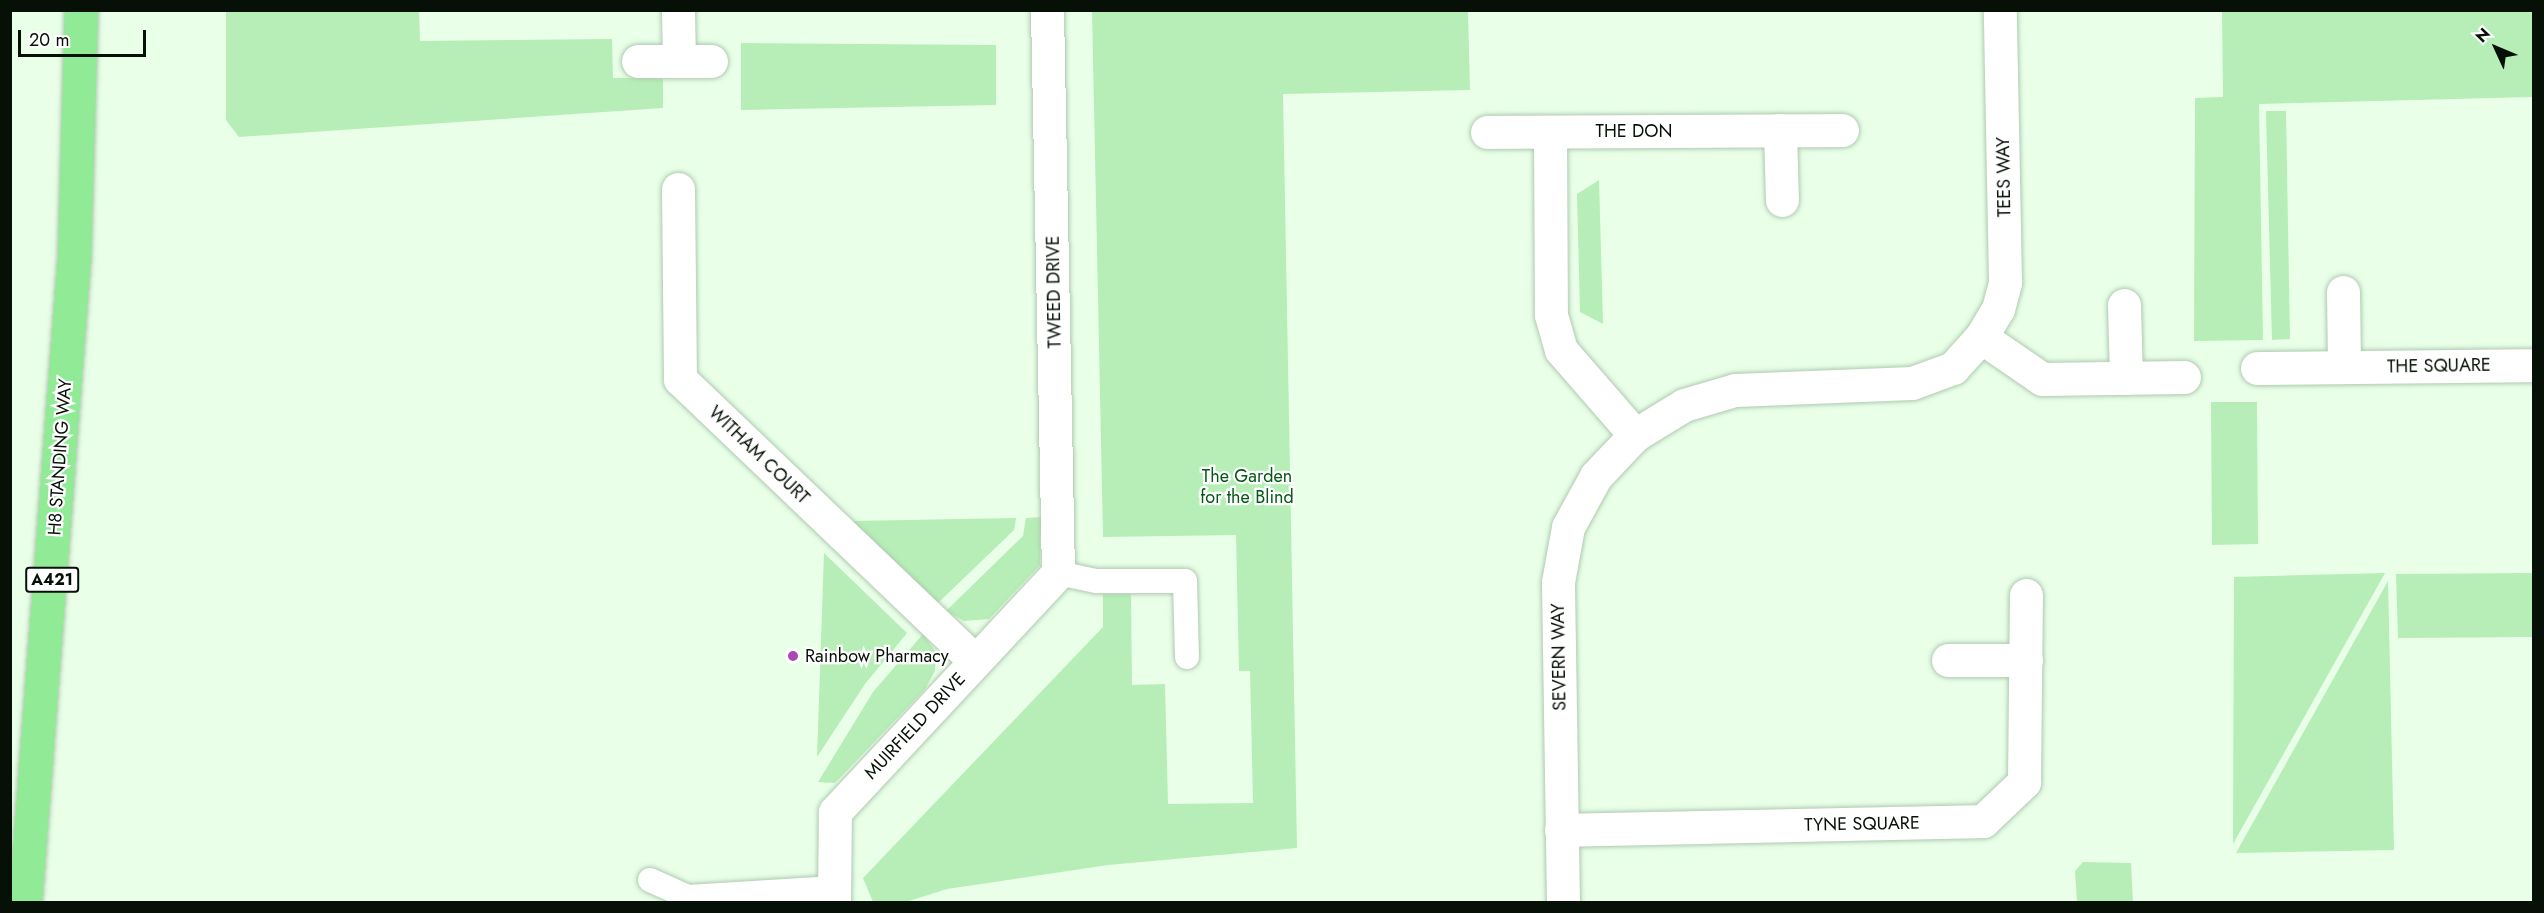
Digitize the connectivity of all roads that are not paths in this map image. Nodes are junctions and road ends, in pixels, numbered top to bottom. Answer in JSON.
{"nodes":[{"id":1,"x":678,"y":10,"type":"edge"},
{"id":2,"x":1047,"y":10,"type":"edge"},
{"id":3,"x":2000,"y":10,"type":"edge"},
{"id":4,"x":82,"y":26,"type":"edge"},
{"id":5,"x":638,"y":61,"type":"dead end"},
{"id":6,"x":679,"y":61,"type":"junction"},
{"id":7,"x":711,"y":61,"type":"dead end"},
{"id":8,"x":1780,"y":130,"type":"junction"},
{"id":9,"x":1842,"y":130,"type":"dead end"},
{"id":10,"x":1487,"y":132,"type":"dead end"},
{"id":11,"x":1550,"y":132,"type":"junction"},
{"id":12,"x":678,"y":189,"type":"dead end"},
{"id":13,"x":1782,"y":200,"type":"dead end"},
{"id":14,"x":2343,"y":292,"type":"dead end"},
{"id":15,"x":2124,"y":305,"type":"dead end"},
{"id":16,"x":1982,"y":337,"type":"junction"},
{"id":17,"x":2534,"y":365,"type":"edge"},
{"id":18,"x":2257,"y":368,"type":"dead end"},
{"id":19,"x":2344,"y":368,"type":"junction"},
{"id":20,"x":2184,"y":377,"type":"dead end"},
{"id":21,"x":2126,"y":378,"type":"junction"},
{"id":22,"x":1635,"y":435,"type":"junction"},
{"id":23,"x":1058,"y":573,"type":"junction"},
{"id":24,"x":2026,"y":595,"type":"dead end"},
{"id":25,"x":1187,"y":657,"type":"dead end"},
{"id":26,"x":1948,"y":660,"type":"dead end"},
{"id":27,"x":2026,"y":660,"type":"junction"},
{"id":28,"x":975,"y":661,"type":"junction"},
{"id":29,"x":1562,"y":830,"type":"junction"},
{"id":30,"x":650,"y":880,"type":"dead end"},
{"id":31,"x":834,"y":895,"type":"edge"},
{"id":32,"x":26,"y":903,"type":"edge"},
{"id":33,"x":1563,"y":903,"type":"edge"}],
"edges":[{"from":1,"to":6,"type":"street"},
{"from":2,"to":23,"type":"street","name":"TWEED DRIVE"},
{"from":3,"to":16,"type":"street","name":"TEES WAY"},
{"from":4,"to":32,"type":"highway","name":"H8 STANDING WAY","number":"A421"},
{"from":5,"to":6,"type":"street"},
{"from":6,"to":7,"type":"street"},
{"from":8,"to":9,"type":"street","name":"THE DON"},
{"from":8,"to":11,"type":"street","name":"THE DON"},
{"from":8,"to":13,"type":"street"},
{"from":10,"to":11,"type":"street","name":"THE DON"},
{"from":11,"to":22,"type":"street"},
{"from":12,"to":28,"type":"street","name":"WITHAM COURT"},
{"from":14,"to":19,"type":"street"},
{"from":15,"to":21,"type":"street"},
{"from":16,"to":21,"type":"street"},
{"from":16,"to":22,"type":"street","name":"SEVERN WAY"},
{"from":17,"to":19,"type":"street","name":"THE SQUARE"},
{"from":18,"to":19,"type":"street","name":"THE SQUARE"},
{"from":20,"to":21,"type":"street"},
{"from":22,"to":29,"type":"street","name":"SEVERN WAY"},
{"from":23,"to":25,"type":"lane"},
{"from":23,"to":28,"type":"street","name":"MUIRFIELD DRIVE"},
{"from":24,"to":27,"type":"street","name":"TYNE SQUARE"},
{"from":26,"to":27,"type":"street"},
{"from":27,"to":29,"type":"street","name":"TYNE SQUARE"},
{"from":28,"to":31,"type":"street","name":"MUIRFIELD DRIVE"},
{"from":29,"to":33,"type":"street","name":"SEVERN WAY"},
{"from":30,"to":31,"type":"lane"}]}
